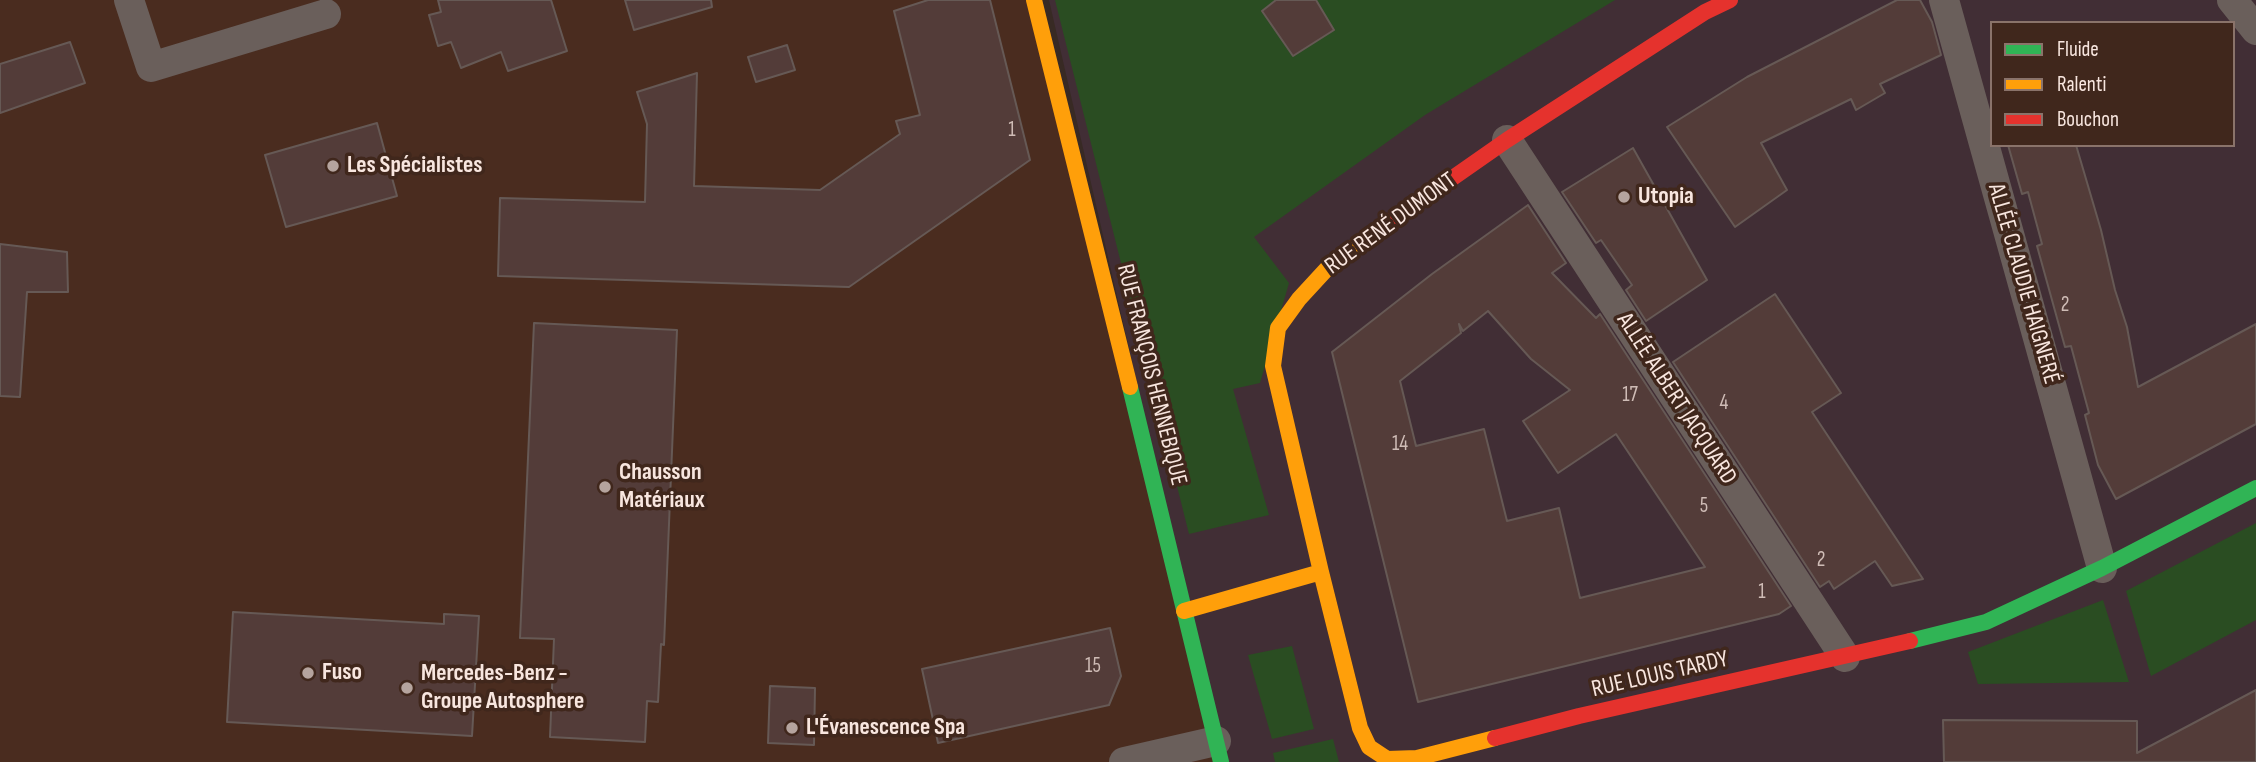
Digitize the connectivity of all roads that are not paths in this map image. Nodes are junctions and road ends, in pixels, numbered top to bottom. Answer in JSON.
{"nodes":[{"id":1,"x":129,"y":0,"type":"edge"},
{"id":2,"x":1034,"y":0,"type":"edge"},
{"id":3,"x":1730,"y":0,"type":"edge"},
{"id":4,"x":1944,"y":0,"type":"edge"},
{"id":5,"x":2232,"y":0,"type":"edge"},
{"id":6,"x":326,"y":14,"type":"dead end"},
{"id":7,"x":2256,"y":30,"type":"edge"},
{"id":8,"x":1507,"y":140,"type":"junction"},
{"id":9,"x":2256,"y":488,"type":"edge"},
{"id":10,"x":2102,"y":568,"type":"junction"},
{"id":11,"x":1321,"y":572,"type":"junction"},
{"id":12,"x":1184,"y":611,"type":"junction"},
{"id":13,"x":1845,"y":657,"type":"junction"},
{"id":14,"x":1218,"y":751,"type":"edge"},
{"id":15,"x":1124,"y":762,"type":"edge"}],
"edges":[{"from":1,"to":6,"type":"street"},
{"from":2,"to":12,"type":"street","name":"RUE FRANÇOIS HENNEBIQUE"},
{"from":3,"to":8,"type":"street","name":"RUE RENÉ DUMONT"},
{"from":4,"to":10,"type":"street","name":"ALLÉE CLAUDIE HAIGNERÉ"},
{"from":5,"to":7,"type":"street"},
{"from":8,"to":11,"type":"street","name":"RUE RENÉ DUMONT"},
{"from":8,"to":13,"type":"street","name":"ALLÉE ALBERT JACQUARD"},
{"from":9,"to":10,"type":"street","name":"RUE LOUIS TARDY"},
{"from":10,"to":13,"type":"street","name":"RUE LOUIS TARDY"},
{"from":11,"to":12,"type":"street"},
{"from":11,"to":13,"type":"street","name":"RUE LOUIS TARDY"},
{"from":12,"to":14,"type":"street","name":"RUE FRANÇOIS HENNEBIQUE"},
{"from":14,"to":15,"type":"street"}]}
